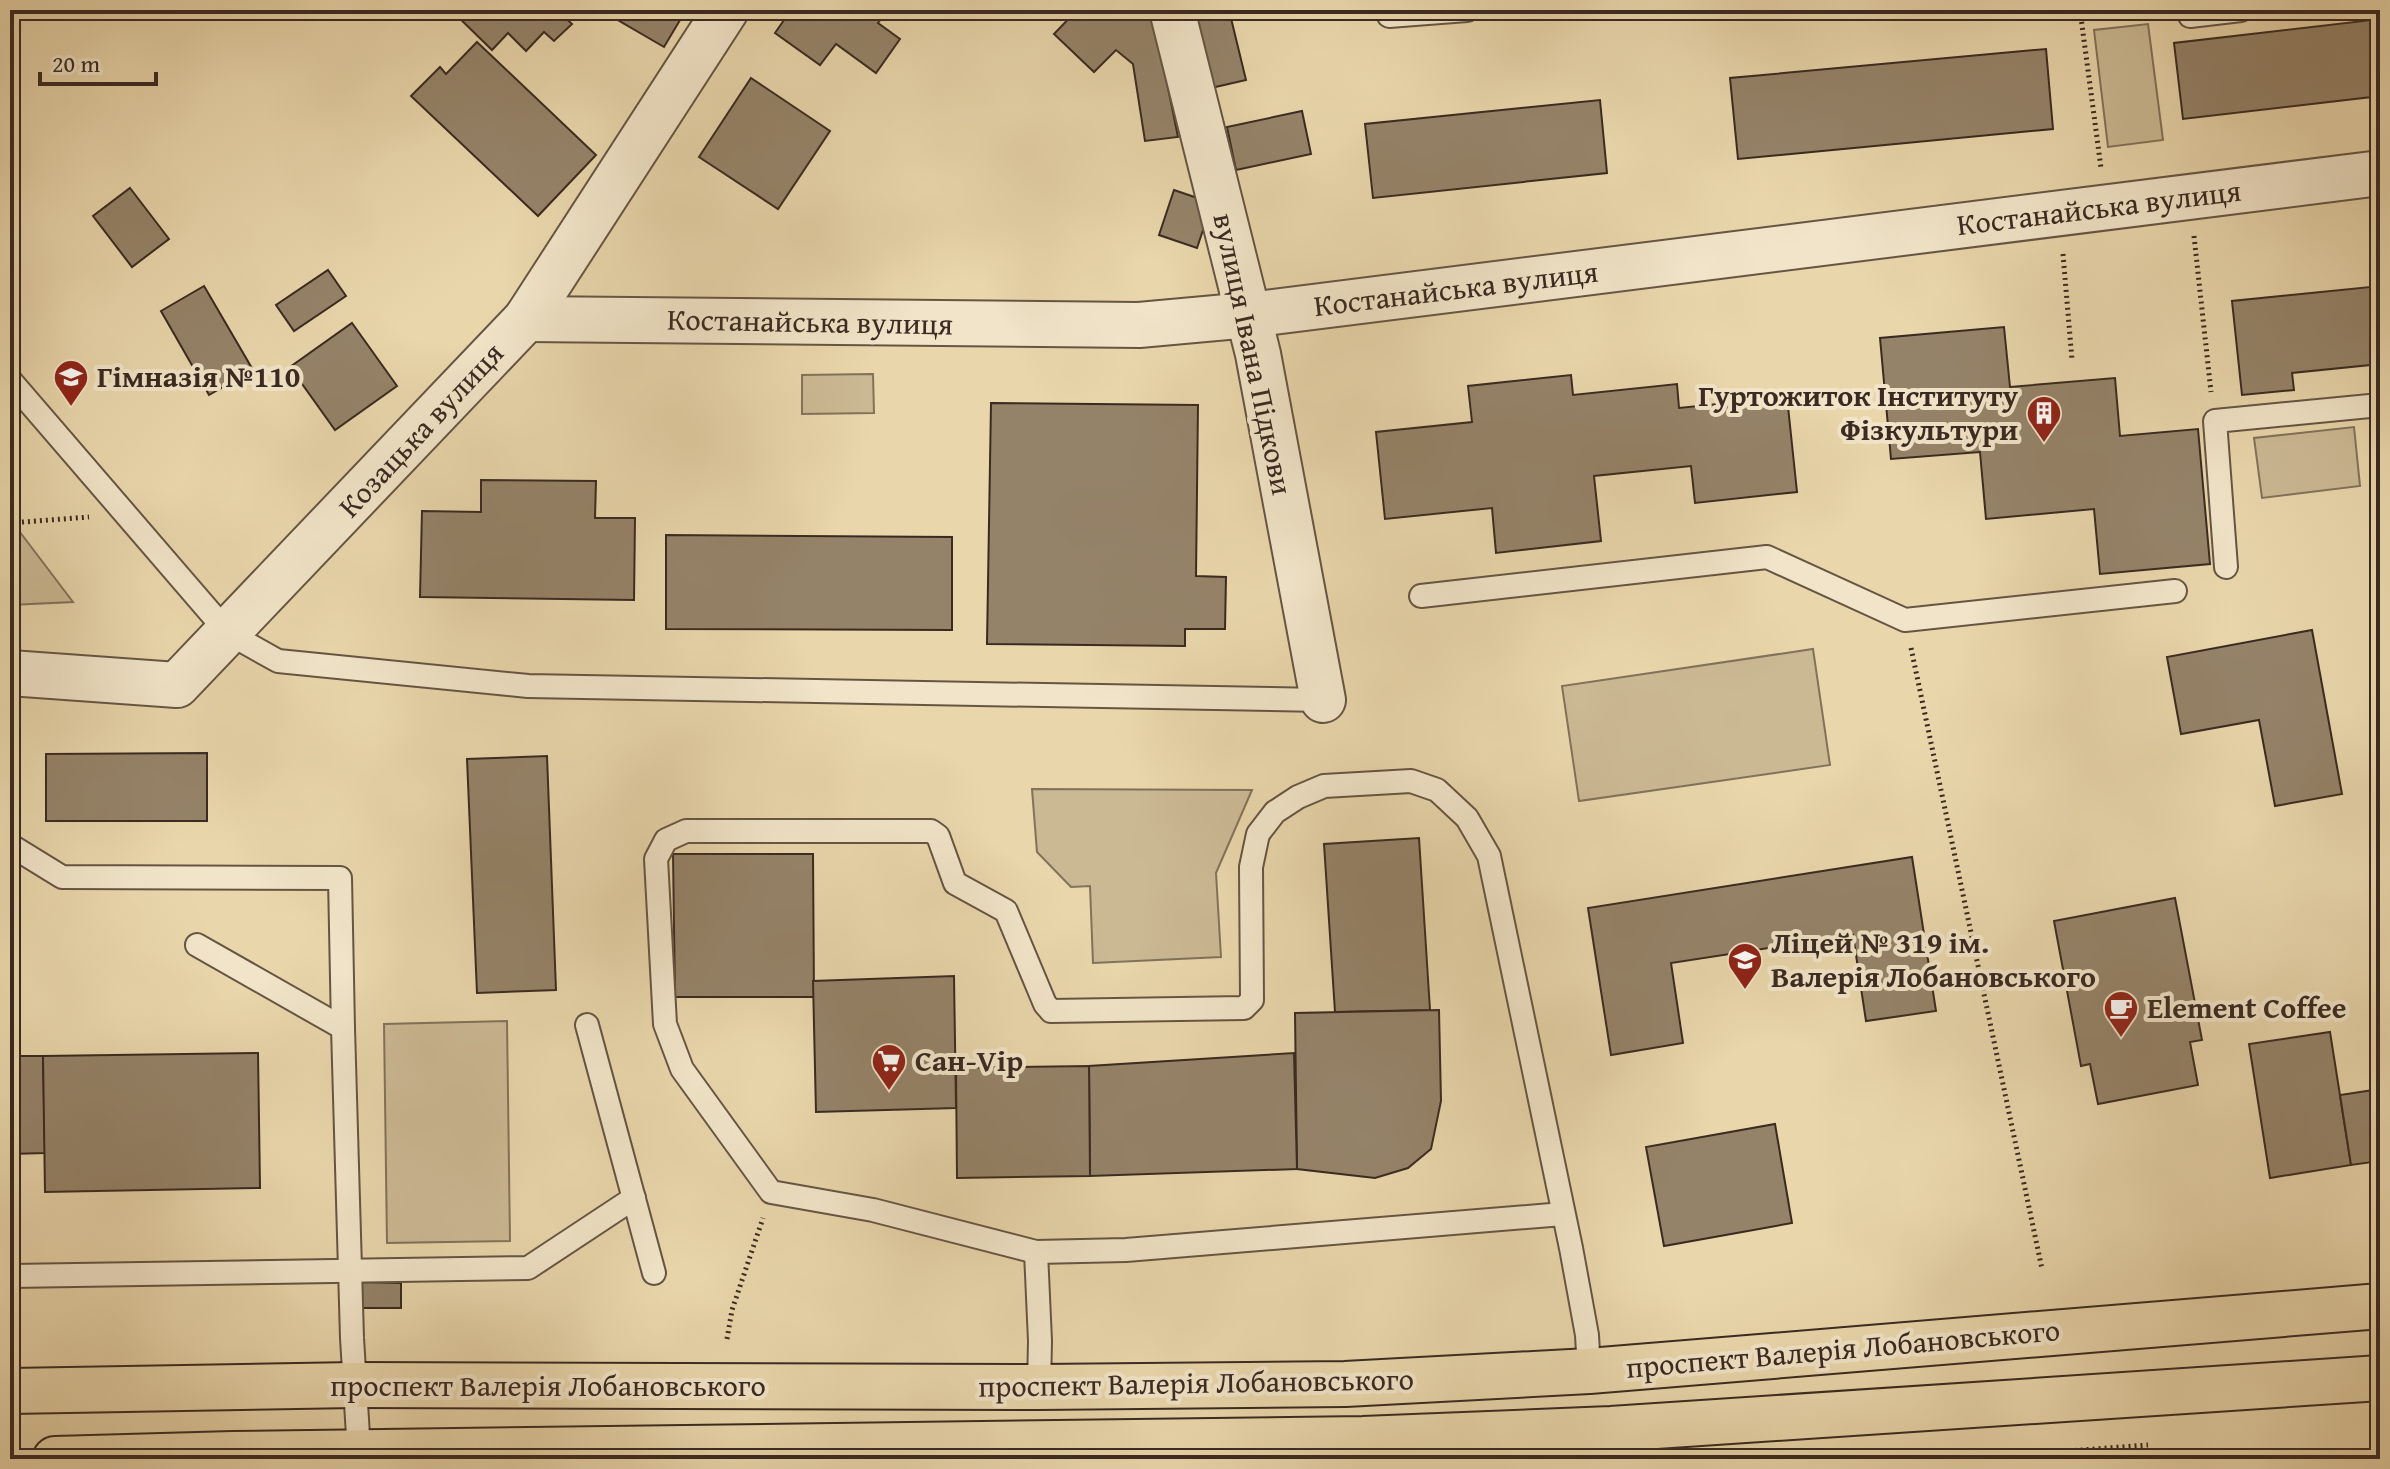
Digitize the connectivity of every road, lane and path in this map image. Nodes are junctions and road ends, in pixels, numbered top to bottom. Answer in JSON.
{"nodes":[{"id":1,"x":726,"y":10,"type":"edge"},
{"id":2,"x":1172,"y":10,"type":"edge"},
{"id":3,"x":1467,"y":10,"type":"edge"},
{"id":4,"x":2080,"y":10,"type":"edge"},
{"id":5,"x":2241,"y":10,"type":"edge"},
{"id":6,"x":1389,"y":16,"type":"dead end"},
{"id":7,"x":2190,"y":16,"type":"dead end"},
{"id":8,"x":2380,"y":173,"type":"edge"},
{"id":9,"x":2106,"y":207,"type":"junction"},
{"id":10,"x":2194,"y":236,"type":"dead end"},
{"id":11,"x":2063,"y":255,"type":"dead end"},
{"id":12,"x":1249,"y":315,"type":"junction"},
{"id":13,"x":526,"y":319,"type":"junction"},
{"id":14,"x":2072,"y":360,"type":"dead end"},
{"id":15,"x":10,"y":380,"type":"edge"},
{"id":16,"x":2376,"y":405,"type":"edge"},
{"id":17,"x":2215,"y":421,"type":"junction"},
{"id":18,"x":2380,"y":485,"type":"edge"},
{"id":19,"x":126,"y":515,"type":"junction"},
{"id":20,"x":10,"y":523,"type":"edge"},
{"id":21,"x":2226,"y":567,"type":"dead end"},
{"id":22,"x":2175,"y":591,"type":"dead end"},
{"id":23,"x":1421,"y":596,"type":"dead end"},
{"id":24,"x":1905,"y":620,"type":"junction"},
{"id":25,"x":228,"y":633,"type":"junction"},
{"id":26,"x":10,"y":673,"type":"edge"},
{"id":27,"x":1323,"y":700,"type":"joint"},
{"id":28,"x":10,"y":845,"type":"edge"},
{"id":29,"x":197,"y":945,"type":"dead end"},
{"id":30,"x":587,"y":1025,"type":"dead end"},
{"id":31,"x":343,"y":1028,"type":"junction"},
{"id":32,"x":771,"y":1192,"type":"junction"},
{"id":33,"x":634,"y":1198,"type":"junction"},
{"id":34,"x":1563,"y":1214,"type":"junction"},
{"id":35,"x":1036,"y":1252,"type":"junction"},
{"id":36,"x":2042,"y":1269,"type":"dead end"},
{"id":37,"x":350,"y":1272,"type":"junction"},
{"id":38,"x":654,"y":1273,"type":"dead end"},
{"id":39,"x":10,"y":1276,"type":"edge"},
{"id":40,"x":2380,"y":1306,"type":"edge"},
{"id":41,"x":727,"y":1339,"type":"dead end"},
{"id":42,"x":1589,"y":1371,"type":"junction"},
{"id":43,"x":2380,"y":1378,"type":"edge"},
{"id":44,"x":354,"y":1385,"type":"junction"},
{"id":45,"x":1039,"y":1387,"type":"junction"},
{"id":46,"x":10,"y":1391,"type":"edge"},
{"id":47,"x":2148,"y":1445,"type":"dead end"},
{"id":48,"x":359,"y":1452,"type":"junction"},
{"id":49,"x":932,"y":1452,"type":"edge"},
{"id":50,"x":233,"y":1456,"type":"edge"},
{"id":51,"x":55,"y":1459,"type":"edge"},
{"id":52,"x":1961,"y":1459,"type":"edge"}],
"edges":[{"from":1,"to":13,"type":"street","name":"Козацька вулиця"},
{"from":2,"to":12,"type":"street","name":"вулиця Івана Підкови"},
{"from":3,"to":6,"type":"lane"},
{"from":4,"to":9,"type":"path"},
{"from":5,"to":7,"type":"lane"},
{"from":8,"to":9,"type":"street","name":"Костанайська вулиця"},
{"from":9,"to":12,"type":"street","name":"Костанайська вулиця"},
{"from":10,"to":17,"type":"path"},
{"from":11,"to":14,"type":"path"},
{"from":12,"to":13,"type":"street","name":"Костанайська вулиця"},
{"from":12,"to":27,"type":"street","name":"вулиця Івана Підкови"},
{"from":13,"to":25,"type":"street","name":"Козацька вулиця"},
{"from":15,"to":19,"type":"lane"},
{"from":16,"to":17,"type":"lane"},
{"from":16,"to":18,"type":"path"},
{"from":17,"to":21,"type":"lane"},
{"from":19,"to":20,"type":"path"},
{"from":19,"to":25,"type":"lane"},
{"from":22,"to":24,"type":"lane"},
{"from":23,"to":24,"type":"lane"},
{"from":24,"to":36,"type":"path"},
{"from":25,"to":26,"type":"street","name":"Козацька вулиця"},
{"from":25,"to":27,"type":"lane"},
{"from":28,"to":31,"type":"lane"},
{"from":29,"to":31,"type":"lane"},
{"from":30,"to":33,"type":"lane"},
{"from":31,"to":37,"type":"lane"},
{"from":32,"to":34,"type":"lane"},
{"from":32,"to":35,"type":"lane"},
{"from":32,"to":41,"type":"path"},
{"from":33,"to":37,"type":"lane"},
{"from":33,"to":38,"type":"lane"},
{"from":34,"to":35,"type":"lane"},
{"from":34,"to":42,"type":"lane"},
{"from":35,"to":45,"type":"lane"},
{"from":37,"to":39,"type":"lane"},
{"from":37,"to":44,"type":"lane"},
{"from":40,"to":42,"type":"main road","name":"проспект Валерія Лобановського"},
{"from":42,"to":45,"type":"main road","name":"проспект Валерія Лобановського"},
{"from":43,"to":49,"type":"main road","name":"проспект Валерія Лобановського"},
{"from":44,"to":45,"type":"main road","name":"проспект Валерія Лобановського"},
{"from":44,"to":46,"type":"main road","name":"проспект Валерія Лобановського"},
{"from":44,"to":48,"type":"lane"},
{"from":47,"to":52,"type":"path"},
{"from":48,"to":49,"type":"main road","name":"проспект Валерія Лобановського"},
{"from":48,"to":50,"type":"main road","name":"проспект Валерія Лобановського"},
{"from":50,"to":51,"type":"main road","name":"проспект Валерія Лобановського"}]}
